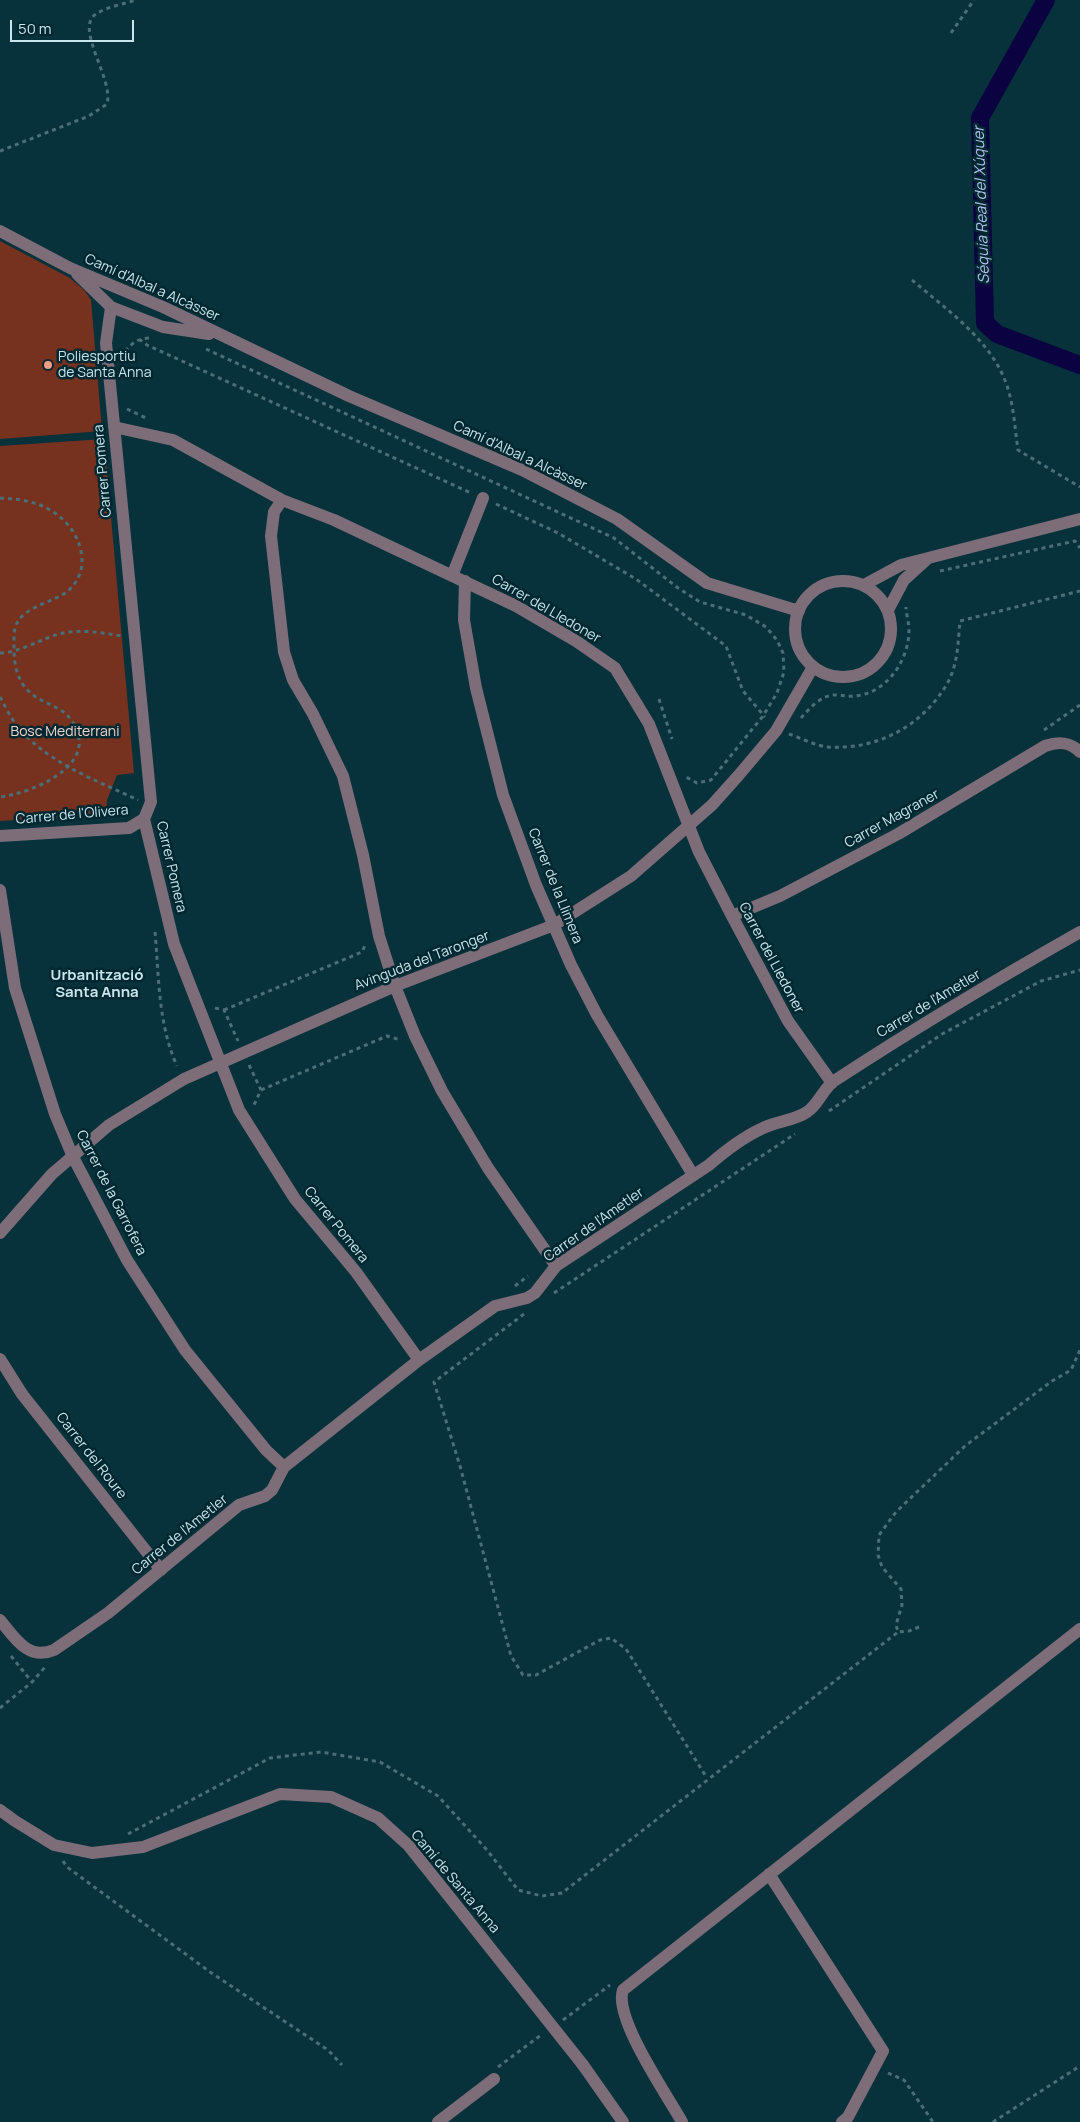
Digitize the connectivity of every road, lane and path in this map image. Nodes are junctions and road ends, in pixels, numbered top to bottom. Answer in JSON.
{"nodes":[{"id":1,"x":136,"y":0,"type":"edge"},
{"id":2,"x":974,"y":0,"type":"edge"},
{"id":3,"x":951,"y":33,"type":"dead end"},
{"id":4,"x":0,"y":151,"type":"edge"},
{"id":5,"x":0,"y":231,"type":"edge"},
{"id":6,"x":70,"y":268,"type":"junction"},
{"id":7,"x":912,"y":280,"type":"dead end"},
{"id":8,"x":111,"y":307,"type":"junction"},
{"id":9,"x":163,"y":307,"type":"junction"},
{"id":10,"x":221,"y":336,"type":"junction"},
{"id":11,"x":152,"y":337,"type":"dead end"},
{"id":12,"x":139,"y":339,"type":"junction"},
{"id":13,"x":202,"y":348,"type":"dead end"},
{"id":14,"x":120,"y":359,"type":"dead end"},
{"id":15,"x":124,"y":403,"type":"dead end"},
{"id":16,"x":150,"y":420,"type":"dead end"},
{"id":17,"x":114,"y":427,"type":"junction"},
{"id":18,"x":493,"y":481,"type":"junction"},
{"id":19,"x":1080,"y":487,"type":"edge"},
{"id":20,"x":0,"y":498,"type":"edge"},
{"id":21,"x":483,"y":498,"type":"junction"},
{"id":22,"x":282,"y":500,"type":"junction"},
{"id":23,"x":1080,"y":518,"type":"edge"},
{"id":24,"x":1080,"y":548,"type":"edge"},
{"id":25,"x":930,"y":557,"type":"junction"},
{"id":26,"x":933,"y":573,"type":"dead end"},
{"id":27,"x":452,"y":576,"type":"junction"},
{"id":28,"x":465,"y":581,"type":"junction"},
{"id":29,"x":864,"y":585,"type":"junction"},
{"id":30,"x":1080,"y":591,"type":"edge"},
{"id":31,"x":908,"y":601,"type":"dead end"},
{"id":32,"x":888,"y":610,"type":"junction"},
{"id":33,"x":799,"y":611,"type":"junction"},
{"id":34,"x":125,"y":636,"type":"dead end"},
{"id":35,"x":15,"y":652,"type":"junction"},
{"id":36,"x":0,"y":653,"type":"edge"},
{"id":37,"x":814,"y":667,"type":"junction"},
{"id":38,"x":0,"y":696,"type":"edge"},
{"id":39,"x":659,"y":699,"type":"dead end"},
{"id":40,"x":764,"y":716,"type":"junction"},
{"id":41,"x":784,"y":730,"type":"junction"},
{"id":42,"x":784,"y":740,"type":"dead end"},
{"id":43,"x":673,"y":744,"type":"dead end"},
{"id":44,"x":1080,"y":752,"type":"edge"},
{"id":45,"x":69,"y":766,"type":"junction"},
{"id":46,"x":681,"y":771,"type":"dead end"},
{"id":47,"x":0,"y":797,"type":"edge"},
{"id":48,"x":139,"y":800,"type":"dead end"},
{"id":49,"x":144,"y":819,"type":"junction"},
{"id":50,"x":690,"y":825,"type":"junction"},
{"id":51,"x":0,"y":836,"type":"edge"},
{"id":52,"x":0,"y":890,"type":"edge"},
{"id":53,"x":732,"y":916,"type":"junction"},
{"id":54,"x":554,"y":925,"type":"junction"},
{"id":55,"x":154,"y":928,"type":"dead end"},
{"id":56,"x":1080,"y":932,"type":"edge"},
{"id":57,"x":368,"y":940,"type":"dead end"},
{"id":58,"x":1080,"y":970,"type":"edge"},
{"id":59,"x":395,"y":986,"type":"junction"},
{"id":60,"x":209,"y":1007,"type":"dead end"},
{"id":61,"x":224,"y":1010,"type":"junction"},
{"id":62,"x":403,"y":1040,"type":"dead end"},
{"id":63,"x":244,"y":1052,"type":"junction"},
{"id":64,"x":219,"y":1063,"type":"junction"},
{"id":65,"x":177,"y":1066,"type":"dead end"},
{"id":66,"x":832,"y":1082,"type":"junction"},
{"id":67,"x":261,"y":1090,"type":"junction"},
{"id":68,"x":257,"y":1114,"type":"dead end"},
{"id":69,"x":822,"y":1116,"type":"dead end"},
{"id":70,"x":797,"y":1132,"type":"dead end"},
{"id":71,"x":73,"y":1157,"type":"junction"},
{"id":72,"x":693,"y":1175,"type":"junction"},
{"id":73,"x":0,"y":1233,"type":"edge"},
{"id":74,"x":556,"y":1266,"type":"junction"},
{"id":75,"x":531,"y":1274,"type":"dead end"},
{"id":76,"x":509,"y":1290,"type":"dead end"},
{"id":77,"x":553,"y":1293,"type":"dead end"},
{"id":78,"x":529,"y":1310,"type":"dead end"},
{"id":79,"x":1080,"y":1350,"type":"edge"},
{"id":80,"x":0,"y":1359,"type":"edge"},
{"id":81,"x":419,"y":1360,"type":"junction"},
{"id":82,"x":284,"y":1467,"type":"junction"},
{"id":83,"x":161,"y":1570,"type":"junction"},
{"id":84,"x":0,"y":1620,"type":"edge"},
{"id":85,"x":918,"y":1627,"type":"dead end"},
{"id":86,"x":1080,"y":1630,"type":"edge"},
{"id":87,"x":898,"y":1632,"type":"junction"},
{"id":88,"x":9,"y":1653,"type":"dead end"},
{"id":89,"x":50,"y":1662,"type":"dead end"},
{"id":90,"x":32,"y":1682,"type":"junction"},
{"id":91,"x":0,"y":1708,"type":"edge"},
{"id":92,"x":707,"y":1778,"type":"junction"},
{"id":93,"x":0,"y":1810,"type":"edge"},
{"id":94,"x":123,"y":1836,"type":"dead end"},
{"id":95,"x":54,"y":1845,"type":"junction"},
{"id":96,"x":768,"y":1874,"type":"junction"},
{"id":97,"x":342,"y":2065,"type":"dead end"},
{"id":98,"x":1080,"y":2066,"type":"edge"},
{"id":99,"x":872,"y":2072,"type":"junction"},
{"id":100,"x":494,"y":2079,"type":"dead end"},
{"id":101,"x":438,"y":2122,"type":"edge"},
{"id":102,"x":623,"y":2122,"type":"edge"},
{"id":103,"x":682,"y":2122,"type":"edge"},
{"id":104,"x":842,"y":2122,"type":"edge"},
{"id":105,"x":933,"y":2122,"type":"edge"},
{"id":106,"x":993,"y":2122,"type":"edge"}],
"edges":[{"from":1,"to":4,"type":"path"},
{"from":2,"to":3,"type":"path"},
{"from":5,"to":6,"type":"street","name":"Camí d'Albal a Alcàsser"},
{"from":6,"to":8,"type":"street","name":"Camí d'Albal a Alcàsser"},
{"from":6,"to":9,"type":"street","name":"Camí d'Albal a Alcàsser"},
{"from":7,"to":19,"type":"path"},
{"from":8,"to":9,"type":"street"},
{"from":8,"to":10,"type":"street","name":"Camí d'Albal a Alcàsser"},
{"from":8,"to":17,"type":"street","name":"Carrer Pomera"},
{"from":9,"to":10,"type":"street","name":"Camí d'Albal a Alcàsser"},
{"from":10,"to":33,"type":"street","name":"Camí d'Albal a Alcàsser"},
{"from":11,"to":12,"type":"path"},
{"from":12,"to":14,"type":"path"},
{"from":12,"to":21,"type":"path"},
{"from":13,"to":18,"type":"path"},
{"from":15,"to":16,"type":"path"},
{"from":17,"to":22,"type":"street","name":"Carrer del Lledoner"},
{"from":17,"to":49,"type":"street","name":"Carrer Pomera"},
{"from":18,"to":21,"type":"path"},
{"from":18,"to":40,"type":"path"},
{"from":20,"to":35,"type":"path"},
{"from":21,"to":27,"type":"street"},
{"from":21,"to":40,"type":"path"},
{"from":22,"to":27,"type":"street","name":"Carrer del Lledoner"},
{"from":22,"to":59,"type":"street"},
{"from":23,"to":25,"type":"street"},
{"from":24,"to":26,"type":"path"},
{"from":25,"to":29,"type":"street"},
{"from":25,"to":32,"type":"street"},
{"from":27,"to":28,"type":"street","name":"Carrer del Lledoner"},
{"from":28,"to":50,"type":"street","name":"Carrer del Lledoner"},
{"from":28,"to":54,"type":"street","name":"Carrer de la Llimera"},
{"from":29,"to":32,"type":"street"},
{"from":29,"to":33,"type":"street"},
{"from":30,"to":41,"type":"path"},
{"from":31,"to":41,"type":"path"},
{"from":32,"to":37,"type":"street"},
{"from":33,"to":37,"type":"street"},
{"from":34,"to":35,"type":"path"},
{"from":35,"to":36,"type":"path"},
{"from":35,"to":45,"type":"path"},
{"from":37,"to":41,"type":"street","name":"Avinguda del Taronger"},
{"from":38,"to":45,"type":"path"},
{"from":39,"to":43,"type":"path"},
{"from":40,"to":41,"type":"path"},
{"from":40,"to":46,"type":"path"},
{"from":41,"to":42,"type":"path"},
{"from":41,"to":50,"type":"street","name":"Avinguda del Taronger"},
{"from":44,"to":53,"type":"street","name":"Carrer Magraner"},
{"from":45,"to":47,"type":"path"},
{"from":45,"to":48,"type":"path"},
{"from":49,"to":51,"type":"street","name":"Carrer de l'Olivera"},
{"from":49,"to":64,"type":"street","name":"Carrer Pomera"},
{"from":50,"to":53,"type":"street","name":"Carrer del Lledoner"},
{"from":50,"to":54,"type":"street","name":"Avinguda del Taronger"},
{"from":52,"to":71,"type":"street","name":"Carrer de la Garrofera"},
{"from":53,"to":66,"type":"street","name":"Carrer del Lledoner"},
{"from":54,"to":59,"type":"street","name":"Avinguda del Taronger"},
{"from":54,"to":72,"type":"street","name":"Carrer de la Llimera"},
{"from":55,"to":65,"type":"path"},
{"from":56,"to":66,"type":"street","name":"Carrer de l'Ametler"},
{"from":57,"to":61,"type":"path"},
{"from":58,"to":69,"type":"path"},
{"from":59,"to":63,"type":"street","name":"Avinguda del Taronger"},
{"from":59,"to":74,"type":"street"},
{"from":60,"to":61,"type":"path"},
{"from":61,"to":63,"type":"path"},
{"from":62,"to":67,"type":"path"},
{"from":63,"to":64,"type":"street","name":"Avinguda del Taronger"},
{"from":63,"to":67,"type":"path"},
{"from":64,"to":71,"type":"street","name":"Avinguda del Taronger"},
{"from":64,"to":81,"type":"street","name":"Carrer Pomera"},
{"from":66,"to":72,"type":"street","name":"Carrer de l'Ametler"},
{"from":67,"to":68,"type":"path"},
{"from":70,"to":77,"type":"path"},
{"from":71,"to":73,"type":"street","name":"Avinguda del Taronger"},
{"from":71,"to":82,"type":"street","name":"Carrer de la Garrofera"},
{"from":72,"to":74,"type":"street","name":"Carrer de l'Ametler"},
{"from":74,"to":81,"type":"street","name":"Carrer de l'Ametler"},
{"from":75,"to":76,"type":"path"},
{"from":78,"to":92,"type":"path"},
{"from":79,"to":87,"type":"path"},
{"from":80,"to":83,"type":"street","name":"Carrer del Roure"},
{"from":81,"to":82,"type":"street","name":"Carrer de l'Ametler"},
{"from":82,"to":83,"type":"street","name":"Carrer de l'Ametler"},
{"from":83,"to":84,"type":"street","name":"Carrer de l'Ametler"},
{"from":85,"to":87,"type":"path"},
{"from":86,"to":96,"type":"street"},
{"from":87,"to":92,"type":"path"},
{"from":88,"to":90,"type":"path"},
{"from":89,"to":90,"type":"path"},
{"from":90,"to":91,"type":"path"},
{"from":92,"to":94,"type":"path"},
{"from":93,"to":95,"type":"street","name":"Camí de Santa Anna"},
{"from":95,"to":97,"type":"path"},
{"from":95,"to":102,"type":"street","name":"Camí de Santa Anna","bridge":true},
{"from":96,"to":99,"type":"street"},
{"from":96,"to":103,"type":"street"},
{"from":98,"to":106,"type":"path"},
{"from":99,"to":104,"type":"street"},
{"from":99,"to":105,"type":"path"},
{"from":100,"to":101,"type":"street"}]}
